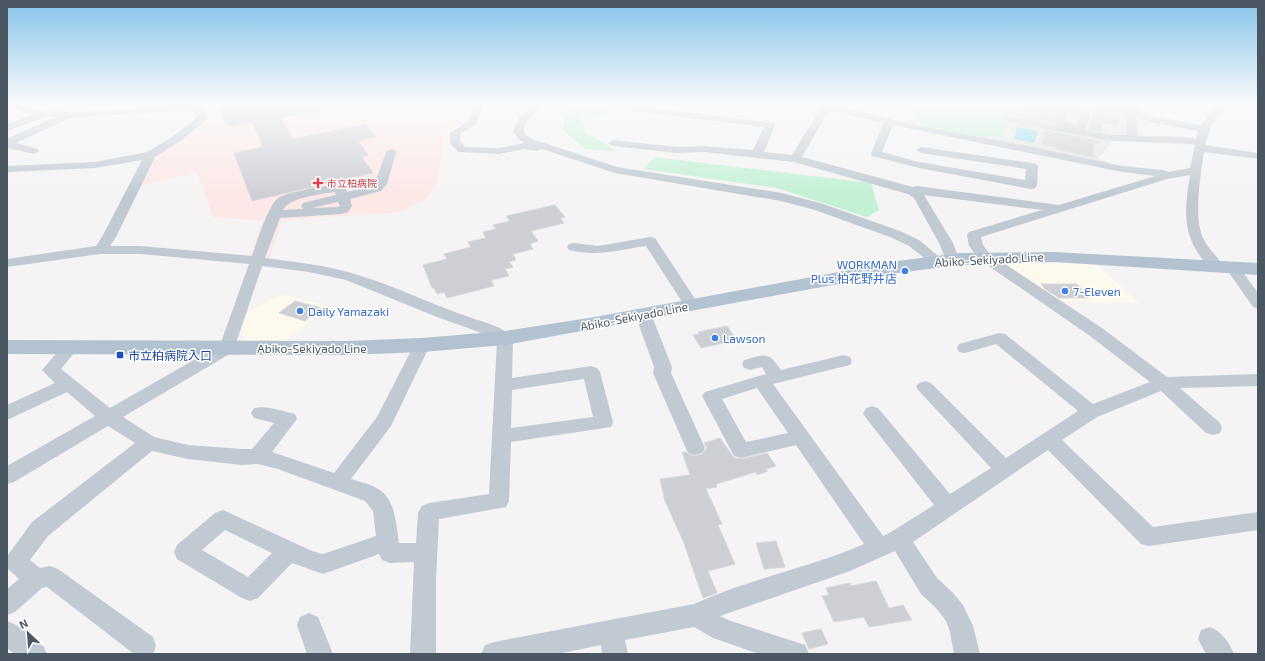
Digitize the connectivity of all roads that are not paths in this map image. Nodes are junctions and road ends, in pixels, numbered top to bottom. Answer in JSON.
{"nodes":[{"id":1,"x":27,"y":135,"type":"edge"},
{"id":2,"x":181,"y":135,"type":"edge"},
{"id":3,"x":455,"y":135,"type":"edge"},
{"id":4,"x":521,"y":135,"type":"edge"},
{"id":5,"x":766,"y":135,"type":"edge"},
{"id":6,"x":807,"y":135,"type":"edge"},
{"id":7,"x":884,"y":135,"type":"edge"},
{"id":8,"x":923,"y":135,"type":"edge"},
{"id":9,"x":950,"y":135,"type":"edge"},
{"id":10,"x":1097,"y":135,"type":"edge"},
{"id":11,"x":1132,"y":135,"type":"edge"},
{"id":12,"x":1203,"y":135,"type":"edge"},
{"id":13,"x":1132,"y":138,"type":"junction"},
{"id":14,"x":613,"y":143,"type":"dead end"},
{"id":15,"x":7,"y":144,"type":"edge"},
{"id":16,"x":1201,"y":146,"type":"junction"},
{"id":17,"x":921,"y":150,"type":"junction"},
{"id":18,"x":34,"y":151,"type":"dead end"},
{"id":19,"x":391,"y":152,"type":"dead end"},
{"id":20,"x":757,"y":154,"type":"junction"},
{"id":21,"x":150,"y":155,"type":"junction"},
{"id":22,"x":1258,"y":156,"type":"edge"},
{"id":23,"x":795,"y":160,"type":"junction"},
{"id":24,"x":919,"y":165,"type":"junction"},
{"id":25,"x":610,"y":168,"type":"junction"},
{"id":26,"x":7,"y":169,"type":"edge"},
{"id":27,"x":21,"y":169,"type":"junction"},
{"id":28,"x":1196,"y":172,"type":"junction"},
{"id":29,"x":1170,"y":175,"type":"junction"},
{"id":30,"x":7,"y":179,"type":"edge"},
{"id":31,"x":916,"y":192,"type":"junction"},
{"id":32,"x":343,"y":197,"type":"junction"},
{"id":33,"x":1062,"y":208,"type":"junction"},
{"id":34,"x":275,"y":214,"type":"junction"},
{"id":35,"x":574,"y":247,"type":"dead end"},
{"id":36,"x":100,"y":250,"type":"junction"},
{"id":37,"x":985,"y":257,"type":"junction"},
{"id":38,"x":945,"y":260,"type":"junction"},
{"id":39,"x":257,"y":261,"type":"junction"},
{"id":40,"x":7,"y":263,"type":"edge"},
{"id":41,"x":1224,"y":266,"type":"junction"},
{"id":42,"x":1258,"y":269,"type":"edge"},
{"id":43,"x":1258,"y":304,"type":"edge"},
{"id":44,"x":691,"y":305,"type":"junction"},
{"id":45,"x":643,"y":314,"type":"junction"},
{"id":46,"x":505,"y":338,"type":"junction"},
{"id":47,"x":422,"y":345,"type":"junction"},
{"id":48,"x":7,"y":347,"type":"edge"},
{"id":49,"x":71,"y":347,"type":"junction"},
{"id":50,"x":227,"y":348,"type":"junction"},
{"id":51,"x":965,"y":348,"type":"dead end"},
{"id":52,"x":844,"y":361,"type":"dead end"},
{"id":53,"x":750,"y":364,"type":"dead end"},
{"id":54,"x":769,"y":379,"type":"junction"},
{"id":55,"x":1256,"y":382,"type":"edge"},
{"id":56,"x":1163,"y":383,"type":"junction"},
{"id":57,"x":68,"y":384,"type":"junction"},
{"id":58,"x":503,"y":385,"type":"junction"},
{"id":59,"x":925,"y":387,"type":"dead end"},
{"id":60,"x":872,"y":412,"type":"dead end"},
{"id":61,"x":1091,"y":412,"type":"junction"},
{"id":62,"x":7,"y":413,"type":"edge"},
{"id":63,"x":260,"y":413,"type":"dead end"},
{"id":64,"x":109,"y":417,"type":"junction"},
{"id":65,"x":1212,"y":428,"type":"dead end"},
{"id":66,"x":501,"y":436,"type":"junction"},
{"id":67,"x":801,"y":437,"type":"junction"},
{"id":68,"x":1049,"y":439,"type":"junction"},
{"id":69,"x":149,"y":444,"type":"junction"},
{"id":70,"x":695,"y":448,"type":"dead end"},
{"id":71,"x":257,"y":456,"type":"junction"},
{"id":72,"x":1004,"y":468,"type":"junction"},
{"id":73,"x":7,"y":476,"type":"edge"},
{"id":74,"x":338,"y":482,"type":"junction"},
{"id":75,"x":947,"y":506,"type":"junction"},
{"id":76,"x":1258,"y":521,"type":"edge"},
{"id":77,"x":388,"y":541,"type":"junction"},
{"id":78,"x":889,"y":543,"type":"junction"},
{"id":79,"x":290,"y":551,"type":"dead end"},
{"id":80,"x":426,"y":552,"type":"junction"},
{"id":81,"x":36,"y":579,"type":"junction"},
{"id":82,"x":7,"y":604,"type":"edge"},
{"id":83,"x":696,"y":615,"type":"junction"},
{"id":84,"x":309,"y":625,"type":"dead end"},
{"id":85,"x":7,"y":633,"type":"edge"},
{"id":86,"x":613,"y":643,"type":"edge"},
{"id":87,"x":144,"y":646,"type":"dead end"},
{"id":88,"x":34,"y":654,"type":"edge"},
{"id":89,"x":320,"y":654,"type":"edge"},
{"id":90,"x":423,"y":654,"type":"edge"},
{"id":91,"x":494,"y":654,"type":"edge"},
{"id":92,"x":796,"y":654,"type":"edge"},
{"id":93,"x":967,"y":654,"type":"edge"}],
"edges":[{"from":1,"to":15,"type":"street"},
{"from":2,"to":21,"type":"street"},
{"from":3,"to":25,"type":"street"},
{"from":4,"to":25,"type":"street"},
{"from":5,"to":20,"type":"street"},
{"from":6,"to":23,"type":"street"},
{"from":7,"to":24,"type":"street"},
{"from":8,"to":17,"type":"street"},
{"from":9,"to":29,"type":"street"},
{"from":10,"to":13,"type":"street"},
{"from":11,"to":13,"type":"street"},
{"from":12,"to":16,"type":"street"},
{"from":13,"to":16,"type":"street"},
{"from":14,"to":20,"type":"street"},
{"from":15,"to":18,"type":"street"},
{"from":16,"to":22,"type":"street"},
{"from":16,"to":28,"type":"street"},
{"from":17,"to":24,"type":"street"},
{"from":17,"to":24,"type":"street"},
{"from":19,"to":32,"type":"street"},
{"from":20,"to":23,"type":"street"},
{"from":21,"to":27,"type":"street"},
{"from":21,"to":36,"type":"street"},
{"from":23,"to":31,"type":"street"},
{"from":24,"to":31,"type":"street"},
{"from":25,"to":38,"type":"street"},
{"from":26,"to":27,"type":"street"},
{"from":27,"to":30,"type":"street"},
{"from":28,"to":29,"type":"street"},
{"from":28,"to":41,"type":"street"},
{"from":29,"to":33,"type":"street"},
{"from":31,"to":33,"type":"street"},
{"from":31,"to":38,"type":"street"},
{"from":32,"to":34,"type":"street"},
{"from":32,"to":34,"type":"street"},
{"from":33,"to":37,"type":"street"},
{"from":34,"to":39,"type":"street"},
{"from":35,"to":44,"type":"street"},
{"from":36,"to":39,"type":"street"},
{"from":36,"to":40,"type":"street"},
{"from":37,"to":38,"type":"main road","name":"Abiko-Sekiyado Line"},
{"from":37,"to":41,"type":"main road","name":"Abiko-Sekiyado Line"},
{"from":37,"to":56,"type":"street"},
{"from":38,"to":44,"type":"main road","name":"Abiko-Sekiyado Line"},
{"from":39,"to":46,"type":"street"},
{"from":39,"to":50,"type":"street"},
{"from":41,"to":42,"type":"main road","name":"Abiko-Sekiyado Line"},
{"from":41,"to":43,"type":"street"},
{"from":44,"to":45,"type":"main road","name":"Abiko-Sekiyado Line"},
{"from":45,"to":46,"type":"main road","name":"Abiko-Sekiyado Line"},
{"from":45,"to":70,"type":"street"},
{"from":46,"to":47,"type":"main road","name":"Abiko-Sekiyado Line"},
{"from":46,"to":58,"type":"street"},
{"from":47,"to":50,"type":"main road","name":"Abiko-Sekiyado Line"},
{"from":47,"to":74,"type":"street"},
{"from":48,"to":49,"type":"main road","name":"Abiko-Sekiyado Line"},
{"from":49,"to":50,"type":"main road","name":"Abiko-Sekiyado Line"},
{"from":49,"to":57,"type":"street"},
{"from":50,"to":64,"type":"street"},
{"from":51,"to":61,"type":"street"},
{"from":52,"to":54,"type":"street"},
{"from":53,"to":54,"type":"street"},
{"from":54,"to":67,"type":"street"},
{"from":54,"to":67,"type":"street"},
{"from":55,"to":56,"type":"street"},
{"from":56,"to":61,"type":"street"},
{"from":56,"to":65,"type":"street"},
{"from":57,"to":62,"type":"street"},
{"from":57,"to":64,"type":"street"},
{"from":58,"to":66,"type":"street"},
{"from":58,"to":66,"type":"street"},
{"from":59,"to":72,"type":"street"},
{"from":60,"to":75,"type":"street"},
{"from":61,"to":68,"type":"street"},
{"from":63,"to":71,"type":"street"},
{"from":64,"to":69,"type":"street"},
{"from":64,"to":73,"type":"street"},
{"from":66,"to":80,"type":"street"},
{"from":67,"to":78,"type":"street"},
{"from":68,"to":72,"type":"street"},
{"from":68,"to":76,"type":"street"},
{"from":69,"to":71,"type":"street"},
{"from":69,"to":81,"type":"street"},
{"from":71,"to":74,"type":"street"},
{"from":72,"to":75,"type":"street"},
{"from":74,"to":77,"type":"street"},
{"from":75,"to":78,"type":"street"},
{"from":77,"to":79,"type":"street"},
{"from":77,"to":80,"type":"street"},
{"from":78,"to":83,"type":"street"},
{"from":78,"to":93,"type":"street"},
{"from":80,"to":90,"type":"street"},
{"from":81,"to":82,"type":"street"},
{"from":81,"to":87,"type":"street"},
{"from":83,"to":86,"type":"street"},
{"from":83,"to":92,"type":"street"},
{"from":84,"to":89,"type":"street"},
{"from":85,"to":88,"type":"street"},
{"from":86,"to":91,"type":"street"}]}
